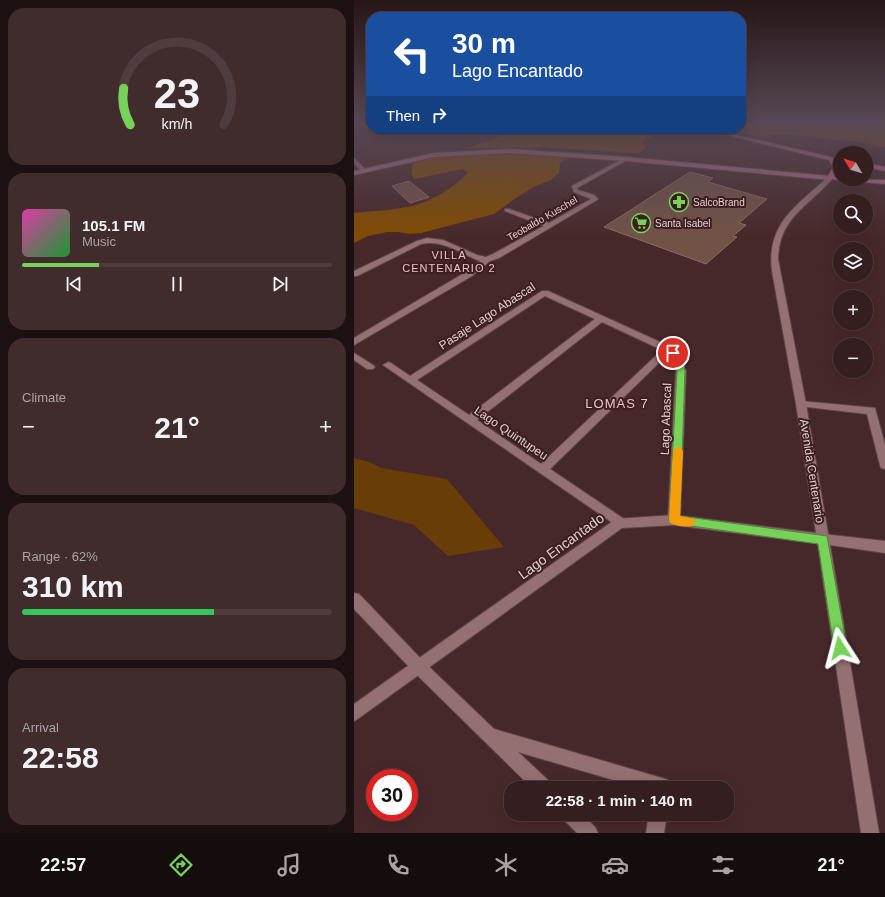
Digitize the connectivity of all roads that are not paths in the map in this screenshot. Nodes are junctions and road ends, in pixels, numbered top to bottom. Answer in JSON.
{"nodes":[{"id":1,"x":355,"y":161,"type":"edge"},
{"id":2,"x":408,"y":161,"type":"edge"},
{"id":3,"x":623,"y":161,"type":"edge"},
{"id":4,"x":646,"y":161,"type":"edge"},
{"id":5,"x":832,"y":161,"type":"edge"},
{"id":6,"x":873,"y":166,"type":"edge"},
{"id":7,"x":885,"y":169,"type":"edge"},
{"id":8,"x":364,"y":171,"type":"junction"},
{"id":9,"x":354,"y":173,"type":"edge"},
{"id":10,"x":830,"y":178,"type":"junction"},
{"id":11,"x":833,"y":178,"type":"edge"},
{"id":12,"x":873,"y":181,"type":"edge"},
{"id":13,"x":885,"y":182,"type":"edge"},
{"id":14,"x":507,"y":210,"type":"dead end"},
{"id":15,"x":549,"y":225,"type":"junction"},
{"id":16,"x":487,"y":259,"type":"junction"},
{"id":17,"x":354,"y":274,"type":"edge"},
{"id":18,"x":602,"y":318,"type":"junction"},
{"id":19,"x":354,"y":342,"type":"edge"},
{"id":20,"x":668,"y":349,"type":"junction"},
{"id":21,"x":354,"y":356,"type":"edge"},
{"id":22,"x":388,"y":365,"type":"dead end"},
{"id":23,"x":370,"y":367,"type":"dead end"},
{"id":24,"x":410,"y":380,"type":"junction"},
{"id":25,"x":801,"y":404,"type":"junction"},
{"id":26,"x":470,"y":420,"type":"junction"},
{"id":27,"x":885,"y":465,"type":"edge"},
{"id":28,"x":542,"y":470,"type":"junction"},
{"id":29,"x":674,"y":520,"type":"junction"},
{"id":30,"x":620,"y":523,"type":"junction"},
{"id":31,"x":823,"y":539,"type":"junction"},
{"id":32,"x":885,"y":547,"type":"edge"},
{"id":33,"x":354,"y":599,"type":"edge"},
{"id":34,"x":419,"y":667,"type":"junction"},
{"id":35,"x":354,"y":713,"type":"edge"},
{"id":36,"x":490,"y":735,"type":"junction"},
{"id":37,"x":537,"y":781,"type":"edge"},
{"id":38,"x":645,"y":781,"type":"edge"},
{"id":39,"x":577,"y":821,"type":"edge"},
{"id":40,"x":657,"y":821,"type":"edge"},
{"id":41,"x":590,"y":833,"type":"edge"},
{"id":42,"x":655,"y":833,"type":"edge"},
{"id":43,"x":870,"y":833,"type":"edge"}],
"edges":[{"from":1,"to":8,"type":"street"},
{"from":2,"to":8,"type":"main road"},
{"from":3,"to":15,"type":"street","name":"Teobaldo Kuschel"},
{"from":4,"to":10,"type":"main road"},
{"from":5,"to":10,"type":"main road"},
{"from":6,"to":7,"type":"main road"},
{"from":8,"to":9,"type":"main road"},
{"from":10,"to":11,"type":"main road"},
{"from":10,"to":25,"type":"street","name":"Avenida Centenario"},
{"from":12,"to":13,"type":"main road"},
{"from":14,"to":15,"type":"street"},
{"from":15,"to":16,"type":"street","name":"Teobaldo Kuschel"},
{"from":16,"to":17,"type":"street"},
{"from":16,"to":19,"type":"street","name":"Teobaldo Kuschel"},
{"from":18,"to":20,"type":"street"},
{"from":18,"to":24,"type":"street","name":"Pasaje Lago Abascal"},
{"from":18,"to":26,"type":"street"},
{"from":20,"to":28,"type":"street"},
{"from":20,"to":29,"type":"street","name":"Lago Abascal"},
{"from":21,"to":23,"type":"street"},
{"from":22,"to":24,"type":"street","name":"Lago Quintupeu"},
{"from":24,"to":26,"type":"street","name":"Lago Quintupeu"},
{"from":25,"to":27,"type":"street"},
{"from":25,"to":31,"type":"street","name":"Avenida Centenario"},
{"from":26,"to":28,"type":"street","name":"Lago Quintupeu"},
{"from":28,"to":30,"type":"street","name":"Lago Quintupeu"},
{"from":29,"to":30,"type":"street","name":"Lago Encantado"},
{"from":29,"to":31,"type":"street","name":"Lago Encantado"},
{"from":30,"to":34,"type":"street","name":"Lago Encantado"},
{"from":31,"to":32,"type":"street","name":"Lago Encantado"},
{"from":31,"to":43,"type":"street","name":"Avenida Centenario"},
{"from":33,"to":34,"type":"street"},
{"from":34,"to":35,"type":"street","name":"Lago Encantado"},
{"from":34,"to":36,"type":"street"},
{"from":36,"to":37,"type":"street"},
{"from":36,"to":38,"type":"street"},
{"from":39,"to":41,"type":"street"},
{"from":40,"to":42,"type":"street"}]}
